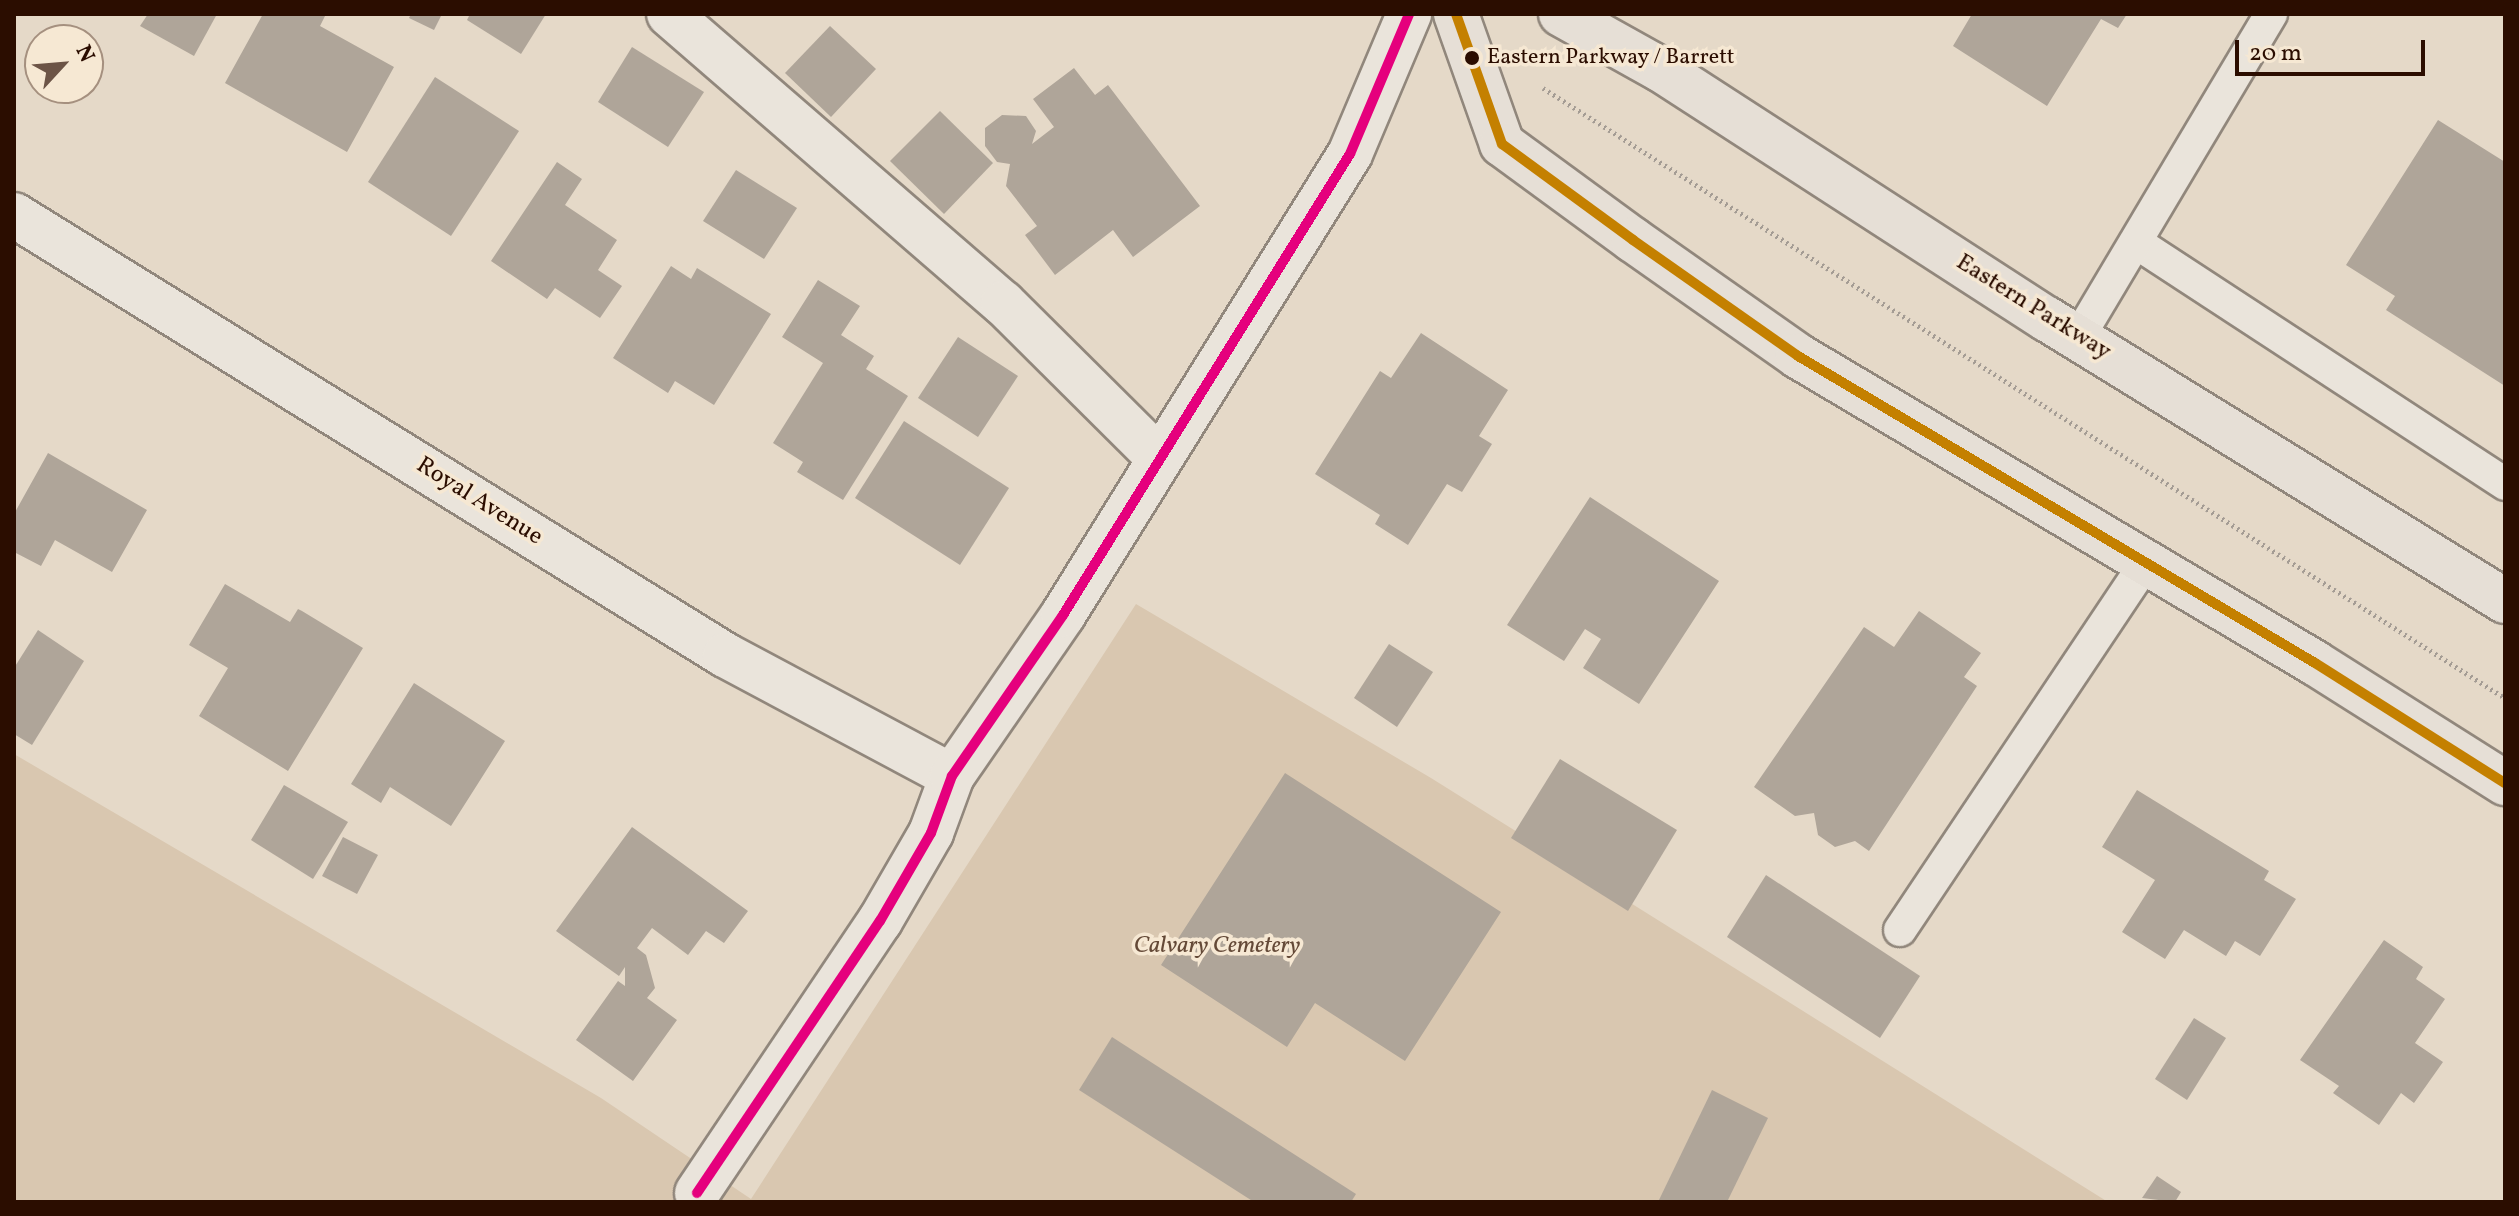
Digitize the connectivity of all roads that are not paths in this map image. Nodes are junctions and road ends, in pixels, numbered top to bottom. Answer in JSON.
{"nodes":[{"id":1,"x":669,"y":14,"type":"edge"},
{"id":2,"x":1409,"y":14,"type":"edge"},
{"id":3,"x":1456,"y":14,"type":"edge"},
{"id":4,"x":1561,"y":14,"type":"edge"},
{"id":5,"x":2271,"y":14,"type":"edge"},
{"id":6,"x":14,"y":215,"type":"edge"},
{"id":7,"x":2137,"y":243,"type":"junction"},
{"id":8,"x":2078,"y":338,"type":"junction"},
{"id":9,"x":1159,"y":458,"type":"junction"},
{"id":10,"x":2505,"y":484,"type":"edge"},
{"id":11,"x":2146,"y":563,"type":"junction"},
{"id":12,"x":2505,"y":601,"type":"edge"},
{"id":13,"x":952,"y":776,"type":"junction"},
{"id":14,"x":2505,"y":783,"type":"edge"},
{"id":15,"x":1900,"y":930,"type":"dead end"},
{"id":16,"x":694,"y":1198,"type":"edge"}],
"edges":[{"from":1,"to":9,"type":"street"},
{"from":2,"to":9,"type":"street"},
{"from":3,"to":11,"type":"main road"},
{"from":4,"to":8,"type":"main road","name":"Eastern Parkway"},
{"from":5,"to":7,"type":"lane"},
{"from":6,"to":13,"type":"street","name":"Royal Avenue"},
{"from":7,"to":8,"type":"lane"},
{"from":7,"to":10,"type":"lane"},
{"from":8,"to":12,"type":"main road","name":"Eastern Parkway"},
{"from":9,"to":13,"type":"street"},
{"from":11,"to":14,"type":"main road"},
{"from":11,"to":15,"type":"lane"},
{"from":13,"to":16,"type":"street"}]}
